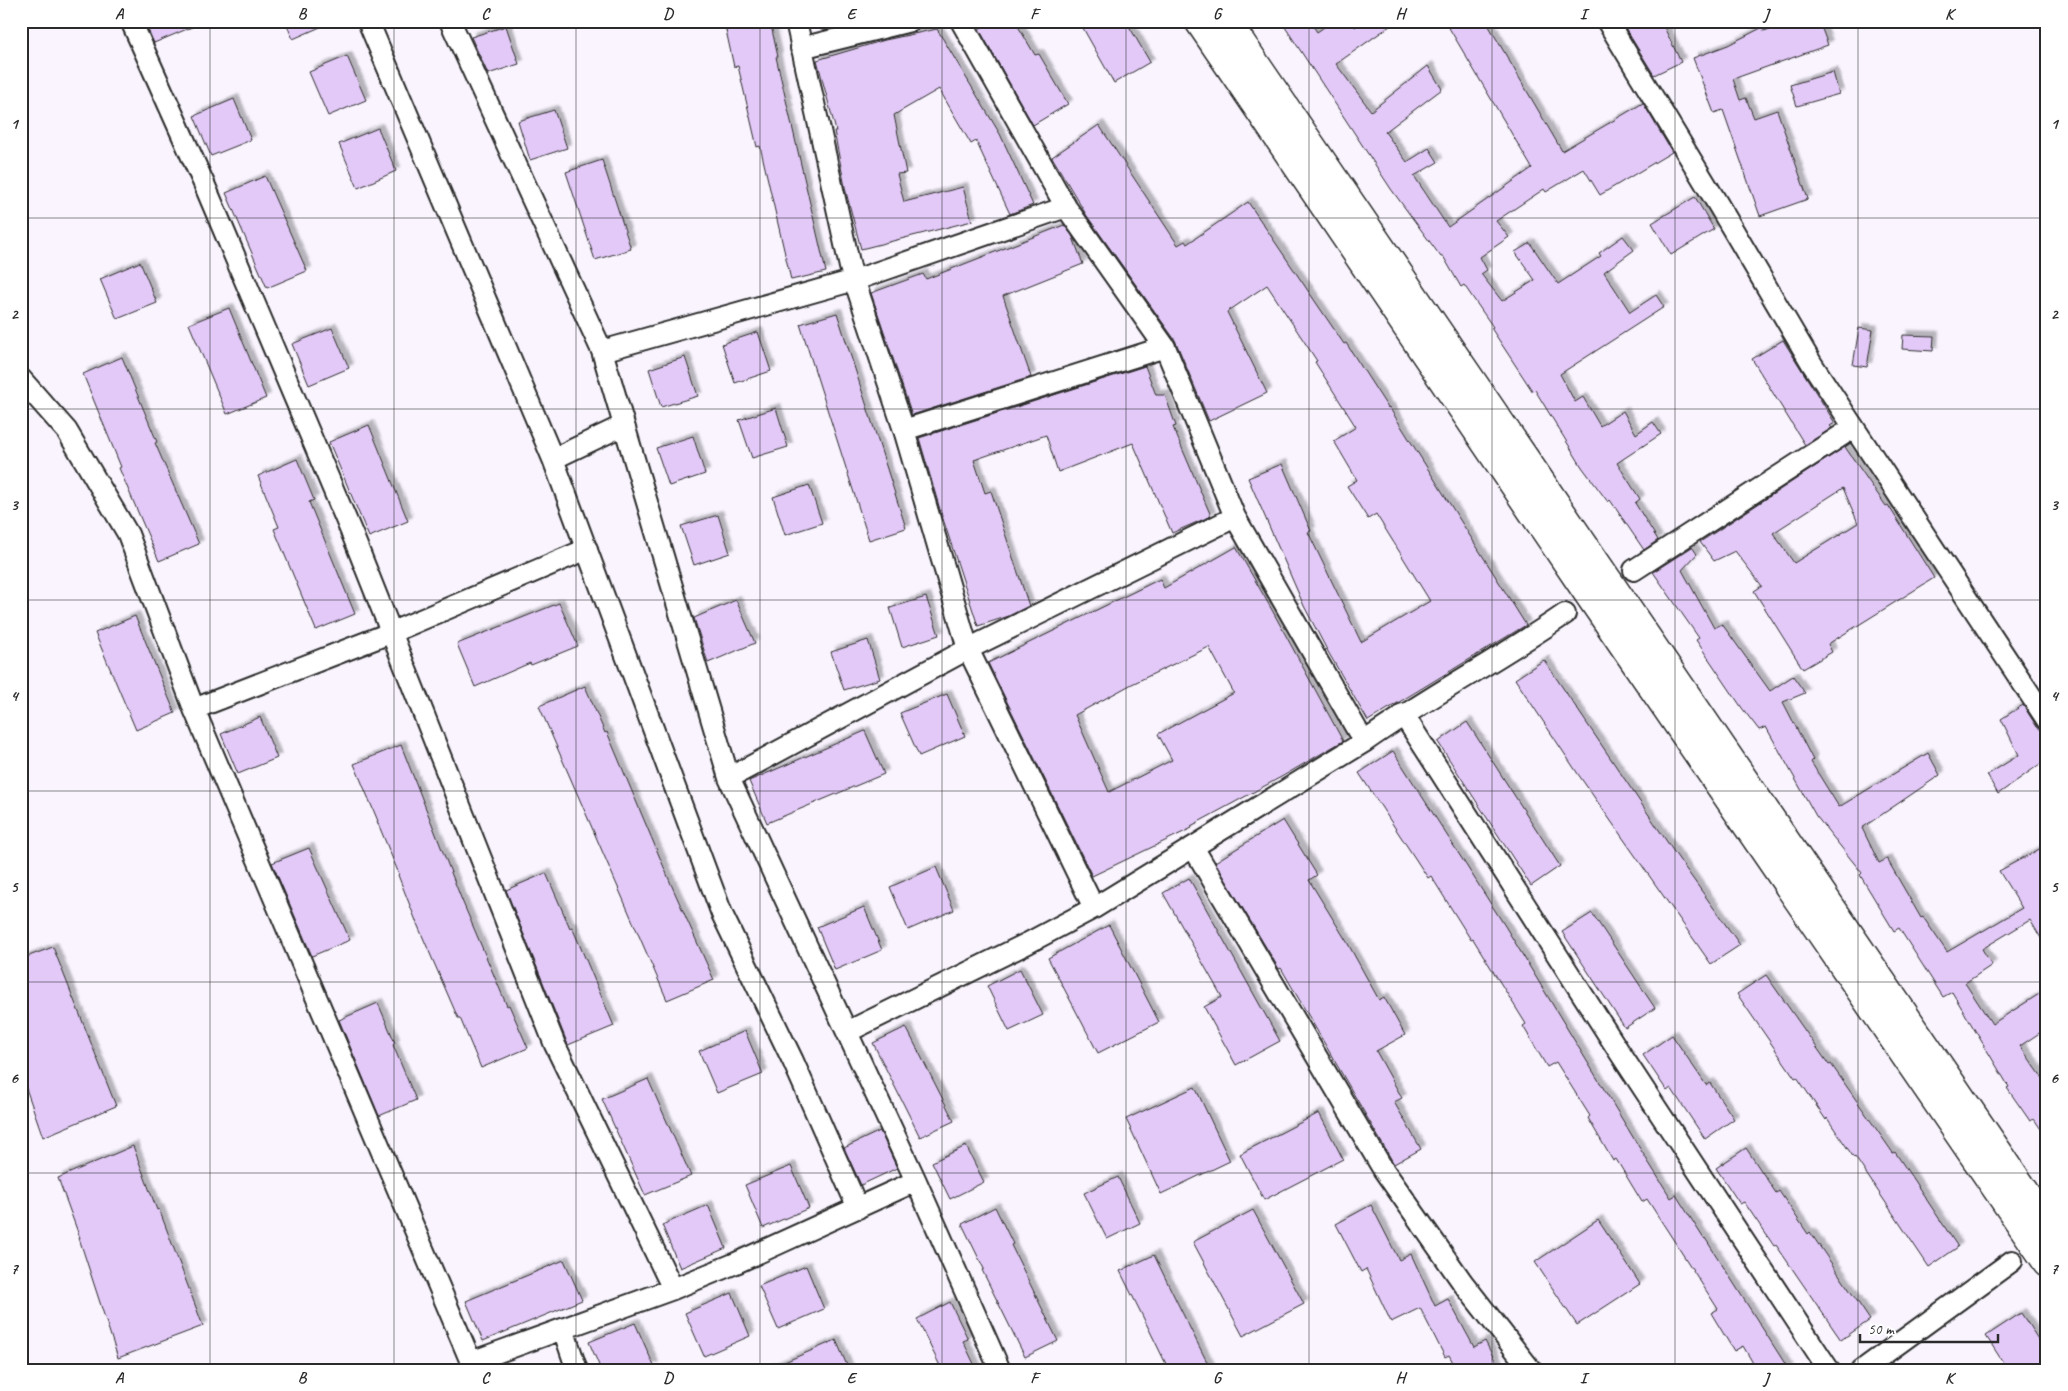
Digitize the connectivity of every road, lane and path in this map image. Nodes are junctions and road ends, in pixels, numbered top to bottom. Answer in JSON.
{"nodes":[{"id":1,"x":131,"y":21,"type":"edge"},
{"id":2,"x":368,"y":21,"type":"edge"},
{"id":3,"x":450,"y":21,"type":"edge"},
{"id":4,"x":796,"y":21,"type":"edge"},
{"id":5,"x":910,"y":21,"type":"edge"},
{"id":6,"x":961,"y":21,"type":"edge"},
{"id":7,"x":1199,"y":21,"type":"edge"},
{"id":8,"x":1226,"y":21,"type":"edge"},
{"id":9,"x":1607,"y":21,"type":"edge"},
{"id":10,"x":801,"y":48,"type":"junction"},
{"id":11,"x":1066,"y":207,"type":"junction"},
{"id":12,"x":855,"y":280,"type":"junction"},
{"id":13,"x":1165,"y":347,"type":"junction"},
{"id":14,"x":602,"y":352,"type":"junction"},
{"id":15,"x":21,"y":379,"type":"edge"},
{"id":16,"x":622,"y":426,"type":"junction"},
{"id":17,"x":1853,"y":428,"type":"junction"},
{"id":18,"x":904,"y":430,"type":"junction"},
{"id":19,"x":553,"y":459,"type":"junction"},
{"id":20,"x":1235,"y":517,"type":"junction"},
{"id":21,"x":587,"y":549,"type":"junction"},
{"id":22,"x":1634,"y":570,"type":"dead end"},
{"id":23,"x":1565,"y":614,"type":"dead end"},
{"id":24,"x":390,"y":633,"type":"junction"},
{"id":25,"x":968,"y":649,"type":"junction"},
{"id":26,"x":194,"y":709,"type":"junction"},
{"id":27,"x":1404,"y":714,"type":"junction"},
{"id":28,"x":2047,"y":720,"type":"edge"},
{"id":29,"x":1364,"y":742,"type":"junction"},
{"id":30,"x":729,"y":778,"type":"junction"},
{"id":31,"x":1193,"y":847,"type":"junction"},
{"id":32,"x":1094,"y":908,"type":"junction"},
{"id":33,"x":847,"y":1032,"type":"junction"},
{"id":34,"x":916,"y":1181,"type":"junction"},
{"id":35,"x":858,"y":1208,"type":"junction"},
{"id":36,"x":2047,"y":1224,"type":"edge"},
{"id":37,"x":2012,"y":1261,"type":"dead end"},
{"id":38,"x":2047,"y":1262,"type":"edge"},
{"id":39,"x":674,"y":1289,"type":"junction"},
{"id":40,"x":563,"y":1329,"type":"junction"},
{"id":41,"x":577,"y":1370,"type":"edge"},
{"id":42,"x":1000,"y":1370,"type":"edge"},
{"id":43,"x":1532,"y":1370,"type":"edge"},
{"id":44,"x":1828,"y":1370,"type":"edge"},
{"id":45,"x":1862,"y":1370,"type":"edge"}],
"edges":[{"from":1,"to":24,"type":"street"},
{"from":2,"to":19,"type":"street"},
{"from":3,"to":14,"type":"street"},
{"from":4,"to":10,"type":"street"},
{"from":5,"to":10,"type":"street"},
{"from":6,"to":11,"type":"street"},
{"from":7,"to":38,"type":"main road"},
{"from":8,"to":36,"type":"main road"},
{"from":9,"to":17,"type":"street"},
{"from":10,"to":12,"type":"street"},
{"from":11,"to":12,"type":"street"},
{"from":11,"to":13,"type":"street"},
{"from":12,"to":14,"type":"street"},
{"from":12,"to":18,"type":"street"},
{"from":13,"to":18,"type":"street"},
{"from":13,"to":20,"type":"street"},
{"from":14,"to":16,"type":"street"},
{"from":15,"to":26,"type":"street"},
{"from":16,"to":19,"type":"street"},
{"from":16,"to":30,"type":"street"},
{"from":17,"to":22,"type":"street"},
{"from":17,"to":28,"type":"street"},
{"from":18,"to":25,"type":"street"},
{"from":19,"to":21,"type":"street"},
{"from":20,"to":25,"type":"street"},
{"from":20,"to":29,"type":"street"},
{"from":21,"to":24,"type":"street"},
{"from":21,"to":35,"type":"street"},
{"from":23,"to":27,"type":"street"},
{"from":24,"to":26,"type":"street"},
{"from":24,"to":39,"type":"street"},
{"from":25,"to":30,"type":"street"},
{"from":25,"to":32,"type":"street"},
{"from":26,"to":40,"type":"street"},
{"from":27,"to":29,"type":"street"},
{"from":27,"to":44,"type":"street"},
{"from":29,"to":31,"type":"street"},
{"from":30,"to":33,"type":"street"},
{"from":31,"to":32,"type":"street"},
{"from":31,"to":43,"type":"street"},
{"from":32,"to":33,"type":"street"},
{"from":33,"to":34,"type":"street"},
{"from":34,"to":35,"type":"street"},
{"from":34,"to":42,"type":"street"},
{"from":35,"to":39,"type":"street"},
{"from":37,"to":45,"type":"street"},
{"from":39,"to":40,"type":"street"},
{"from":40,"to":41,"type":"street"}]}
